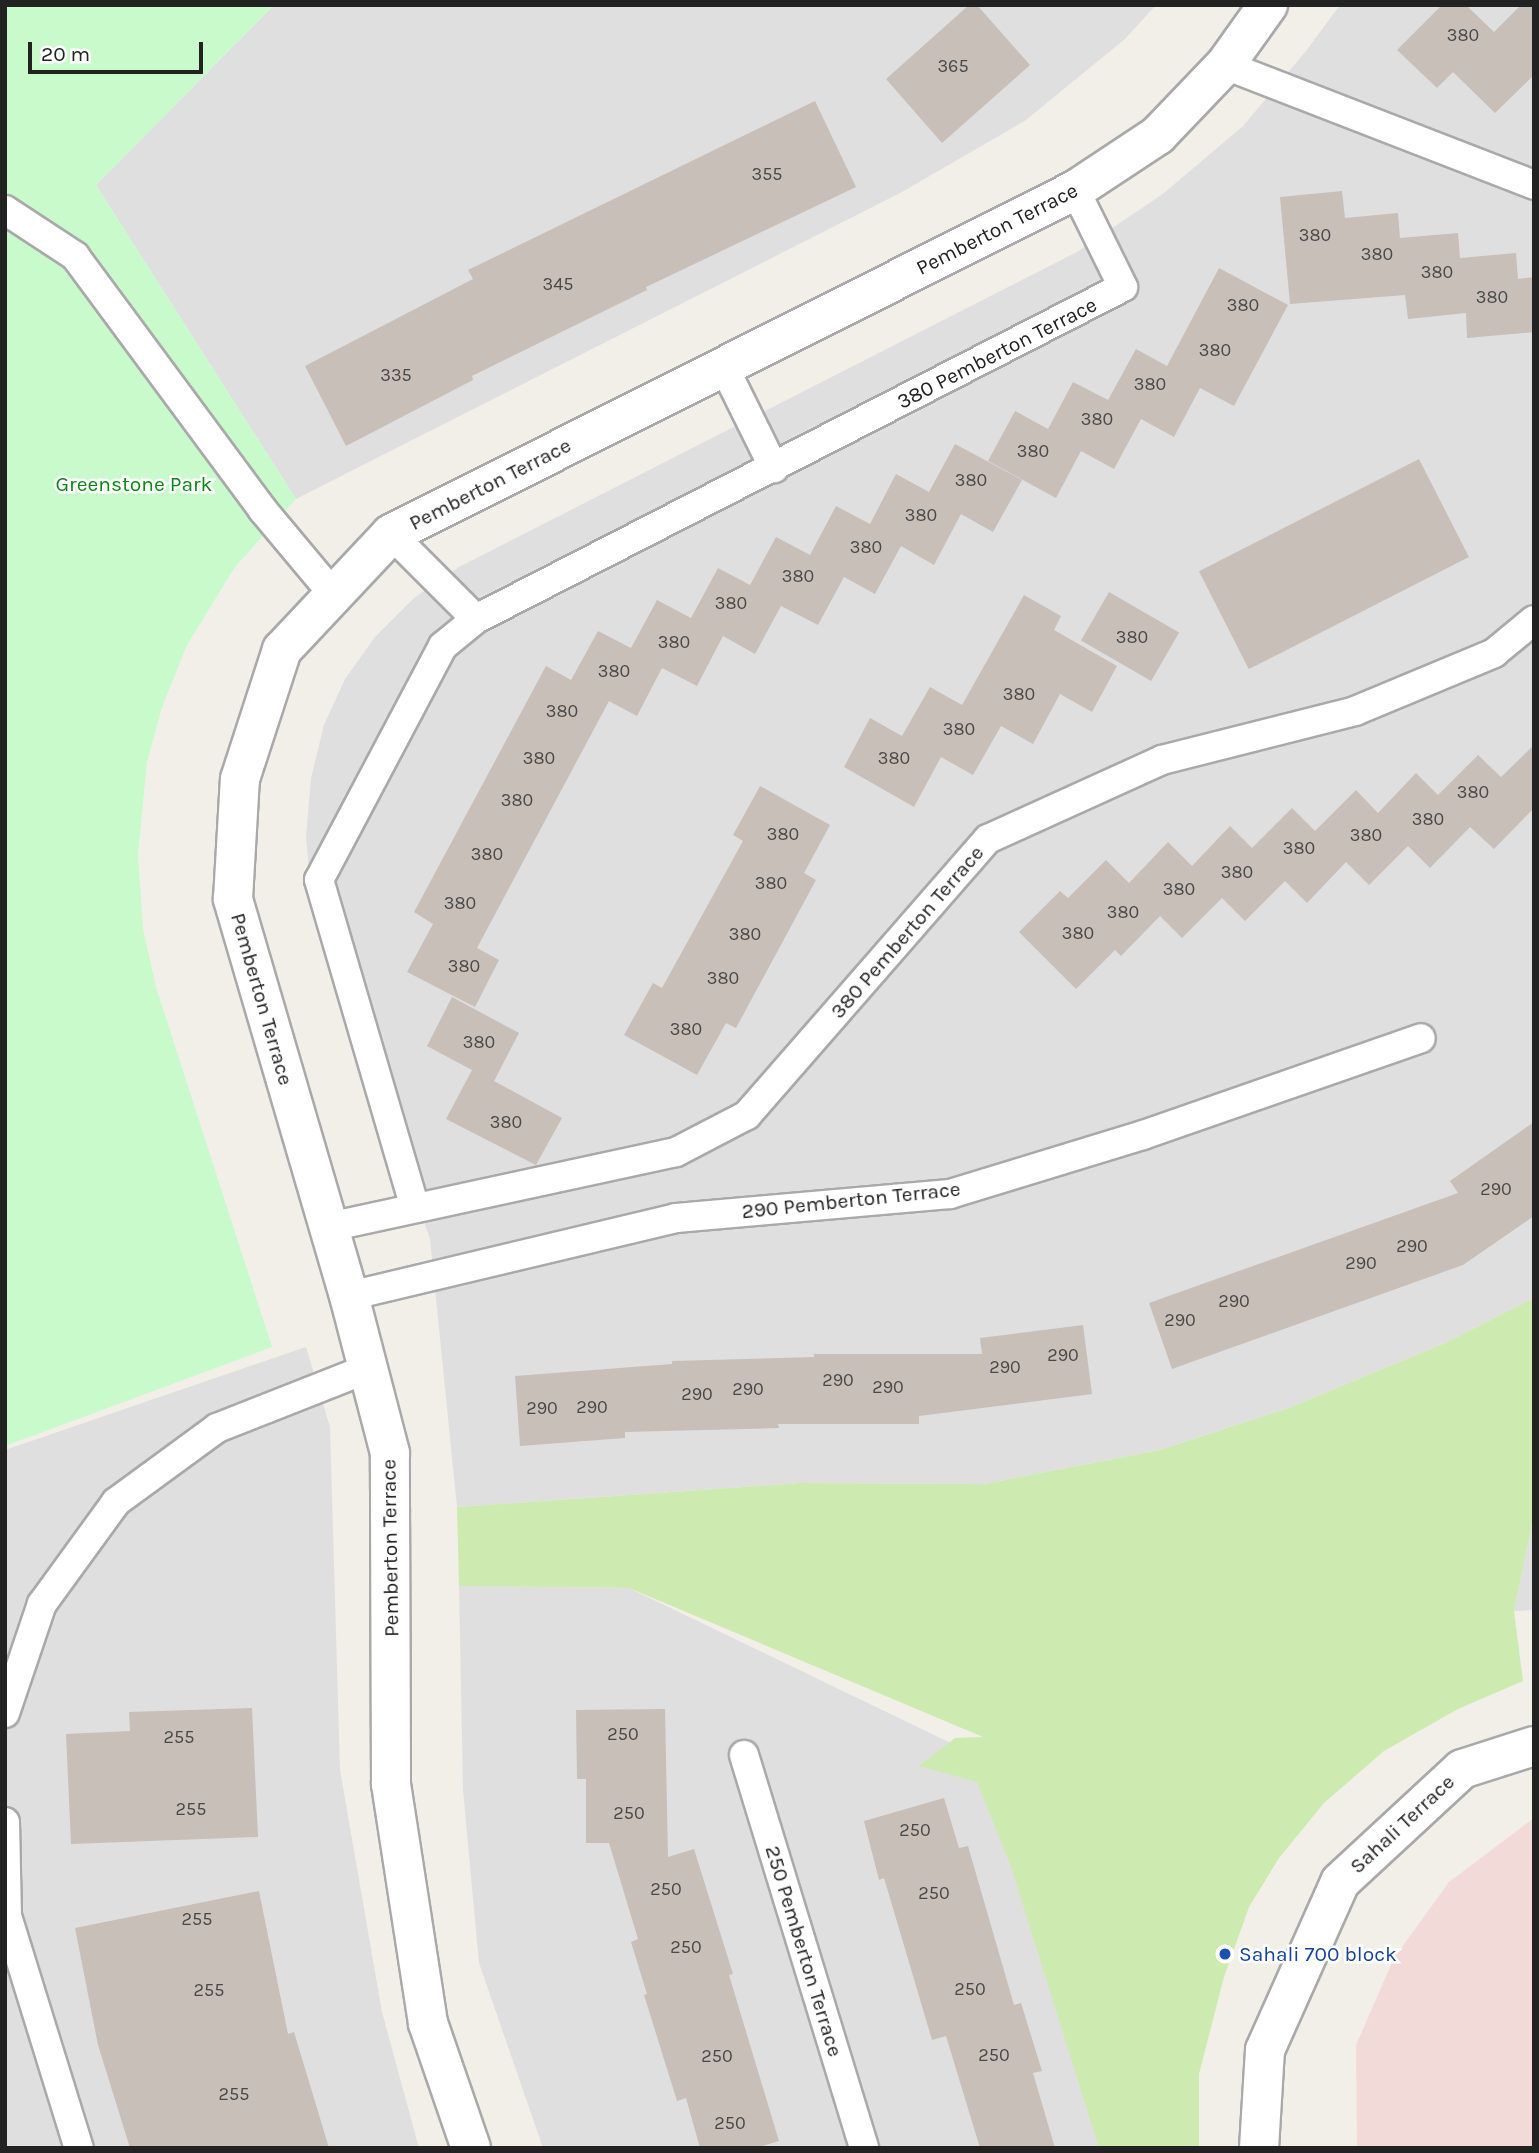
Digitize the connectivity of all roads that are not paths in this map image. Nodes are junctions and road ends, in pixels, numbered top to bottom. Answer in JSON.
{"nodes":[{"id":1,"x":1268,"y":5,"type":"edge"},
{"id":2,"x":1225,"y":65,"type":"junction"},
{"id":3,"x":1534,"y":185,"type":"edge"},
{"id":4,"x":1075,"y":190,"type":"junction"},
{"id":5,"x":5,"y":210,"type":"edge"},
{"id":6,"x":724,"y":367,"type":"junction"},
{"id":7,"x":774,"y":468,"type":"junction"},
{"id":8,"x":391,"y":534,"type":"junction"},
{"id":9,"x":333,"y":594,"type":"junction"},
{"id":10,"x":476,"y":619,"type":"junction"},
{"id":11,"x":1534,"y":620,"type":"edge"},
{"id":12,"x":1421,"y":1038,"type":"dead end"},
{"id":13,"x":415,"y":1208,"type":"junction"},
{"id":14,"x":329,"y":1227,"type":"junction"},
{"id":15,"x":349,"y":1296,"type":"junction"},
{"id":16,"x":369,"y":1368,"type":"junction"},
{"id":17,"x":5,"y":1713,"type":"edge"},
{"id":18,"x":1534,"y":1746,"type":"edge"},
{"id":19,"x":744,"y":1755,"type":"dead end"},
{"id":20,"x":5,"y":1822,"type":"edge"},
{"id":21,"x":79,"y":2148,"type":"edge"},
{"id":22,"x":471,"y":2148,"type":"edge"},
{"id":23,"x":864,"y":2148,"type":"edge"},
{"id":24,"x":1259,"y":2148,"type":"edge"}],
"edges":[{"from":1,"to":2,"type":"street","name":"Pemberton Terrace"},
{"from":2,"to":3,"type":"lane"},
{"from":2,"to":4,"type":"street","name":"Pemberton Terrace"},
{"from":4,"to":6,"type":"street","name":"Pemberton Terrace"},
{"from":4,"to":7,"type":"lane","name":"380 Pemberton Terrace"},
{"from":5,"to":9,"type":"lane"},
{"from":6,"to":7,"type":"lane"},
{"from":6,"to":8,"type":"street","name":"Pemberton Terrace"},
{"from":7,"to":10,"type":"lane","name":"380 Pemberton Terrace"},
{"from":8,"to":9,"type":"street","name":"Pemberton Terrace"},
{"from":8,"to":10,"type":"lane"},
{"from":9,"to":14,"type":"street","name":"Pemberton Terrace"},
{"from":10,"to":13,"type":"lane","name":"380 Pemberton Terrace"},
{"from":11,"to":13,"type":"lane","name":"380 Pemberton Terrace"},
{"from":12,"to":15,"type":"lane","name":"290 Pemberton Terrace"},
{"from":13,"to":14,"type":"lane","name":"380 Pemberton Terrace"},
{"from":14,"to":15,"type":"street","name":"Pemberton Terrace"},
{"from":15,"to":16,"type":"street","name":"Pemberton Terrace"},
{"from":16,"to":17,"type":"lane"},
{"from":16,"to":22,"type":"street","name":"Pemberton Terrace"},
{"from":18,"to":24,"type":"street","name":"Sahali Terrace"},
{"from":19,"to":23,"type":"lane","name":"250 Pemberton Terrace"},
{"from":20,"to":21,"type":"lane"}]}
